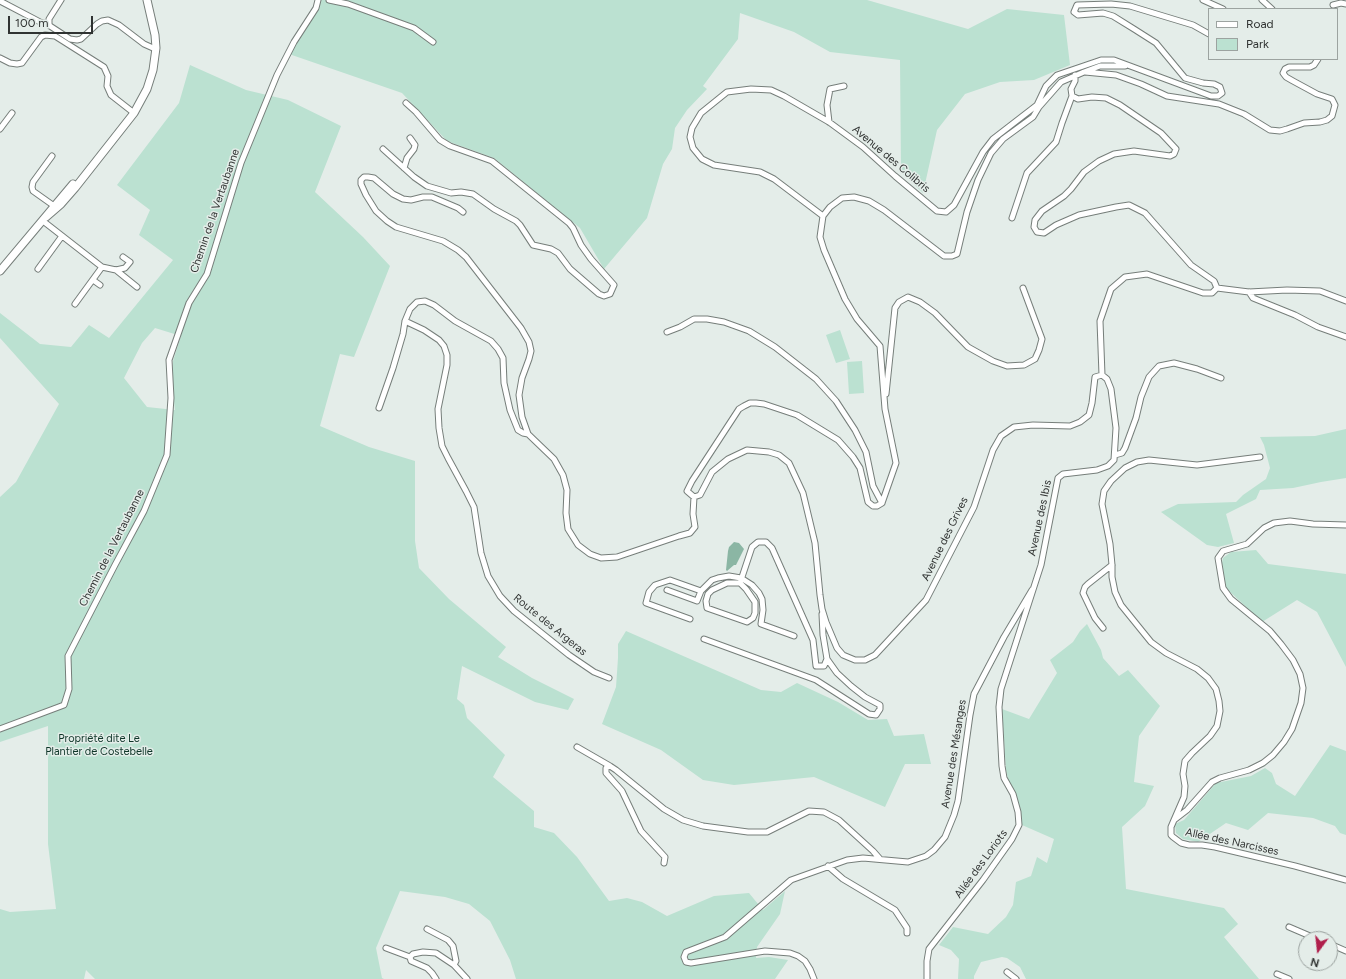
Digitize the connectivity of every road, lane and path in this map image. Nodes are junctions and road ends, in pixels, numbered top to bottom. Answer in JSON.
{"nodes":[{"id":1,"x":61,"y":0,"type":"edge"},
{"id":2,"x":147,"y":0,"type":"edge"},
{"id":3,"x":318,"y":0,"type":"edge"},
{"id":4,"x":329,"y":0,"type":"edge"},
{"id":5,"x":1203,"y":0,"type":"edge"},
{"id":6,"x":1262,"y":0,"type":"edge"},
{"id":7,"x":0,"y":1,"type":"edge"},
{"id":8,"x":1346,"y":4,"type":"edge"},
{"id":9,"x":1333,"y":5,"type":"dead end"},
{"id":10,"x":1221,"y":8,"type":"edge"},
{"id":11,"x":1271,"y":8,"type":"edge"},
{"id":12,"x":49,"y":24,"type":"junction"},
{"id":13,"x":1208,"y":33,"type":"edge"},
{"id":14,"x":433,"y":42,"type":"dead end"},
{"id":15,"x":156,"y":48,"type":"junction"},
{"id":16,"x":0,"y":58,"type":"edge"},
{"id":17,"x":1317,"y":60,"type":"edge"},
{"id":18,"x":1130,"y":66,"type":"junction"},
{"id":19,"x":1084,"y":72,"type":"junction"},
{"id":20,"x":1075,"y":75,"type":"junction"},
{"id":21,"x":844,"y":86,"type":"dead end"},
{"id":22,"x":1072,"y":96,"type":"junction"},
{"id":23,"x":406,"y":103,"type":"dead end"},
{"id":24,"x":1038,"y":106,"type":"junction"},
{"id":25,"x":12,"y":113,"type":"dead end"},
{"id":26,"x":134,"y":113,"type":"junction"},
{"id":27,"x":829,"y":122,"type":"junction"},
{"id":28,"x":0,"y":129,"type":"edge"},
{"id":29,"x":410,"y":138,"type":"dead end"},
{"id":30,"x":382,"y":149,"type":"dead end"},
{"id":31,"x":52,"y":156,"type":"dead end"},
{"id":32,"x":404,"y":168,"type":"junction"},
{"id":33,"x":451,"y":193,"type":"junction"},
{"id":34,"x":445,"y":202,"type":"junction"},
{"id":35,"x":55,"y":207,"type":"junction"},
{"id":36,"x":463,"y":212,"type":"dead end"},
{"id":37,"x":823,"y":216,"type":"junction"},
{"id":38,"x":1012,"y":218,"type":"dead end"},
{"id":39,"x":44,"y":219,"type":"junction"},
{"id":40,"x":62,"y":236,"type":"junction"},
{"id":41,"x":123,"y":257,"type":"dead end"},
{"id":42,"x":102,"y":267,"type":"junction"},
{"id":43,"x":38,"y":269,"type":"dead end"},
{"id":44,"x":116,"y":270,"type":"junction"},
{"id":45,"x":0,"y":271,"type":"edge"},
{"id":46,"x":93,"y":280,"type":"junction"},
{"id":47,"x":100,"y":285,"type":"dead end"},
{"id":48,"x":137,"y":287,"type":"dead end"},
{"id":49,"x":1022,"y":288,"type":"dead end"},
{"id":50,"x":1217,"y":288,"type":"junction"},
{"id":51,"x":1248,"y":292,"type":"junction"},
{"id":52,"x":1346,"y":301,"type":"edge"},
{"id":53,"x":75,"y":304,"type":"dead end"},
{"id":54,"x":405,"y":321,"type":"junction"},
{"id":55,"x":667,"y":332,"type":"dead end"},
{"id":56,"x":1346,"y":337,"type":"edge"},
{"id":57,"x":1102,"y":375,"type":"junction"},
{"id":58,"x":1221,"y":378,"type":"dead end"},
{"id":59,"x":379,"y":408,"type":"dead end"},
{"id":60,"x":885,"y":409,"type":"junction"},
{"id":61,"x":528,"y":434,"type":"junction"},
{"id":62,"x":1115,"y":454,"type":"junction"},
{"id":63,"x":1260,"y":457,"type":"dead end"},
{"id":64,"x":694,"y":497,"type":"junction"},
{"id":65,"x":882,"y":503,"type":"junction"},
{"id":66,"x":1346,"y":525,"type":"edge"},
{"id":67,"x":1112,"y":565,"type":"junction"},
{"id":68,"x":741,"y":580,"type":"junction"},
{"id":69,"x":667,"y":590,"type":"dead end"},
{"id":70,"x":1032,"y":590,"type":"junction"},
{"id":71,"x":701,"y":591,"type":"junction"},
{"id":72,"x":822,"y":609,"type":"junction"},
{"id":73,"x":690,"y":619,"type":"dead end"},
{"id":74,"x":1103,"y":628,"type":"dead end"},
{"id":75,"x":794,"y":636,"type":"dead end"},
{"id":76,"x":704,"y":639,"type":"dead end"},
{"id":77,"x":827,"y":659,"type":"junction"},
{"id":78,"x":609,"y":678,"type":"dead end"},
{"id":79,"x":0,"y":729,"type":"edge"},
{"id":80,"x":577,"y":747,"type":"dead end"},
{"id":81,"x":610,"y":766,"type":"junction"},
{"id":82,"x":1174,"y":820,"type":"junction"},
{"id":83,"x":880,"y":859,"type":"junction"},
{"id":84,"x":664,"y":863,"type":"dead end"},
{"id":85,"x":828,"y":866,"type":"junction"},
{"id":86,"x":1346,"y":880,"type":"edge"},
{"id":87,"x":1289,"y":927,"type":"dead end"},
{"id":88,"x":427,"y":929,"type":"dead end"},
{"id":89,"x":1298,"y":931,"type":"edge"},
{"id":90,"x":907,"y":933,"type":"dead end"},
{"id":91,"x":386,"y":948,"type":"dead end"},
{"id":92,"x":410,"y":957,"type":"junction"},
{"id":93,"x":454,"y":965,"type":"junction"},
{"id":94,"x":1007,"y":972,"type":"dead end"},
{"id":95,"x":1277,"y":974,"type":"dead end"},
{"id":96,"x":436,"y":979,"type":"edge"},
{"id":97,"x":467,"y":979,"type":"edge"},
{"id":98,"x":814,"y":979,"type":"edge"},
{"id":99,"x":927,"y":979,"type":"edge"},
{"id":100,"x":1016,"y":979,"type":"edge"},
{"id":101,"x":1289,"y":979,"type":"edge"}],
"edges":[{"from":1,"to":12,"type":"street"},
{"from":2,"to":15,"type":"main road"},
{"from":3,"to":79,"type":"street","name":"Chemin de la Vertaubanne"},
{"from":4,"to":14,"type":"street"},
{"from":5,"to":10,"type":"street"},
{"from":6,"to":11,"type":"street"},
{"from":7,"to":12,"type":"street"},
{"from":8,"to":9,"type":"street"},
{"from":12,"to":15,"type":"street"},
{"from":13,"to":18,"type":"street","name":"Avenue des Colibris"},
{"from":15,"to":26,"type":"main road"},
{"from":16,"to":26,"type":"street"},
{"from":17,"to":19,"type":"street"},
{"from":18,"to":19,"type":"street"},
{"from":18,"to":24,"type":"street","name":"Avenue des Colibris"},
{"from":19,"to":20,"type":"street"},
{"from":20,"to":22,"type":"street"},
{"from":20,"to":24,"type":"street"},
{"from":21,"to":27,"type":"street"},
{"from":22,"to":38,"type":"street"},
{"from":22,"to":50,"type":"street"},
{"from":23,"to":33,"type":"street"},
{"from":24,"to":27,"type":"street","name":"Avenue des Colibris"},
{"from":24,"to":37,"type":"street"},
{"from":25,"to":28,"type":"street"},
{"from":26,"to":35,"type":"main road"},
{"from":27,"to":37,"type":"street","name":"Avenue des Colibris"},
{"from":29,"to":32,"type":"street"},
{"from":30,"to":32,"type":"street"},
{"from":31,"to":35,"type":"street"},
{"from":32,"to":33,"type":"street"},
{"from":33,"to":34,"type":"street"},
{"from":34,"to":36,"type":"street"},
{"from":34,"to":61,"type":"street"},
{"from":35,"to":39,"type":"main road"},
{"from":37,"to":60,"type":"street"},
{"from":39,"to":40,"type":"street"},
{"from":39,"to":45,"type":"main road"},
{"from":40,"to":42,"type":"street"},
{"from":40,"to":43,"type":"street"},
{"from":41,"to":44,"type":"street"},
{"from":42,"to":44,"type":"street"},
{"from":42,"to":46,"type":"street"},
{"from":44,"to":48,"type":"street"},
{"from":46,"to":47,"type":"street"},
{"from":46,"to":53,"type":"street"},
{"from":49,"to":60,"type":"street"},
{"from":50,"to":51,"type":"street"},
{"from":50,"to":57,"type":"street"},
{"from":51,"to":52,"type":"street"},
{"from":51,"to":56,"type":"street"},
{"from":54,"to":59,"type":"street"},
{"from":54,"to":61,"type":"street"},
{"from":54,"to":78,"type":"street","name":"Route des Argeras"},
{"from":55,"to":65,"type":"street"},
{"from":57,"to":62,"type":"street"},
{"from":57,"to":72,"type":"street","name":"Avenue des Grives"},
{"from":58,"to":62,"type":"street"},
{"from":60,"to":65,"type":"street"},
{"from":61,"to":64,"type":"street"},
{"from":62,"to":70,"type":"street","name":"Avenue des Ibis"},
{"from":63,"to":67,"type":"street"},
{"from":64,"to":65,"type":"street"},
{"from":64,"to":72,"type":"street"},
{"from":66,"to":82,"type":"street","name":"Allée des Narcisses"},
{"from":67,"to":74,"type":"street"},
{"from":67,"to":82,"type":"street"},
{"from":68,"to":68,"type":"street"},
{"from":68,"to":71,"type":"street"},
{"from":68,"to":75,"type":"street"},
{"from":68,"to":77,"type":"street"},
{"from":69,"to":71,"type":"street"},
{"from":70,"to":83,"type":"street","name":"Avenue des Mésanges"},
{"from":70,"to":99,"type":"street","name":"Allée des Loriots"},
{"from":71,"to":73,"type":"street"},
{"from":72,"to":77,"type":"street"},
{"from":76,"to":77,"type":"street"},
{"from":80,"to":81,"type":"street"},
{"from":81,"to":83,"type":"street"},
{"from":81,"to":84,"type":"street"},
{"from":82,"to":86,"type":"street","name":"Allée des Narcisses"},
{"from":83,"to":85,"type":"street","name":"Avenue des Mésanges"},
{"from":85,"to":90,"type":"street"},
{"from":85,"to":98,"type":"street","name":"Avenue des Mésanges"},
{"from":87,"to":89,"type":"street"},
{"from":88,"to":93,"type":"street"},
{"from":91,"to":92,"type":"street"},
{"from":92,"to":93,"type":"street"},
{"from":92,"to":96,"type":"street"},
{"from":93,"to":97,"type":"street"},
{"from":94,"to":100,"type":"street"},
{"from":95,"to":101,"type":"street"}]}
